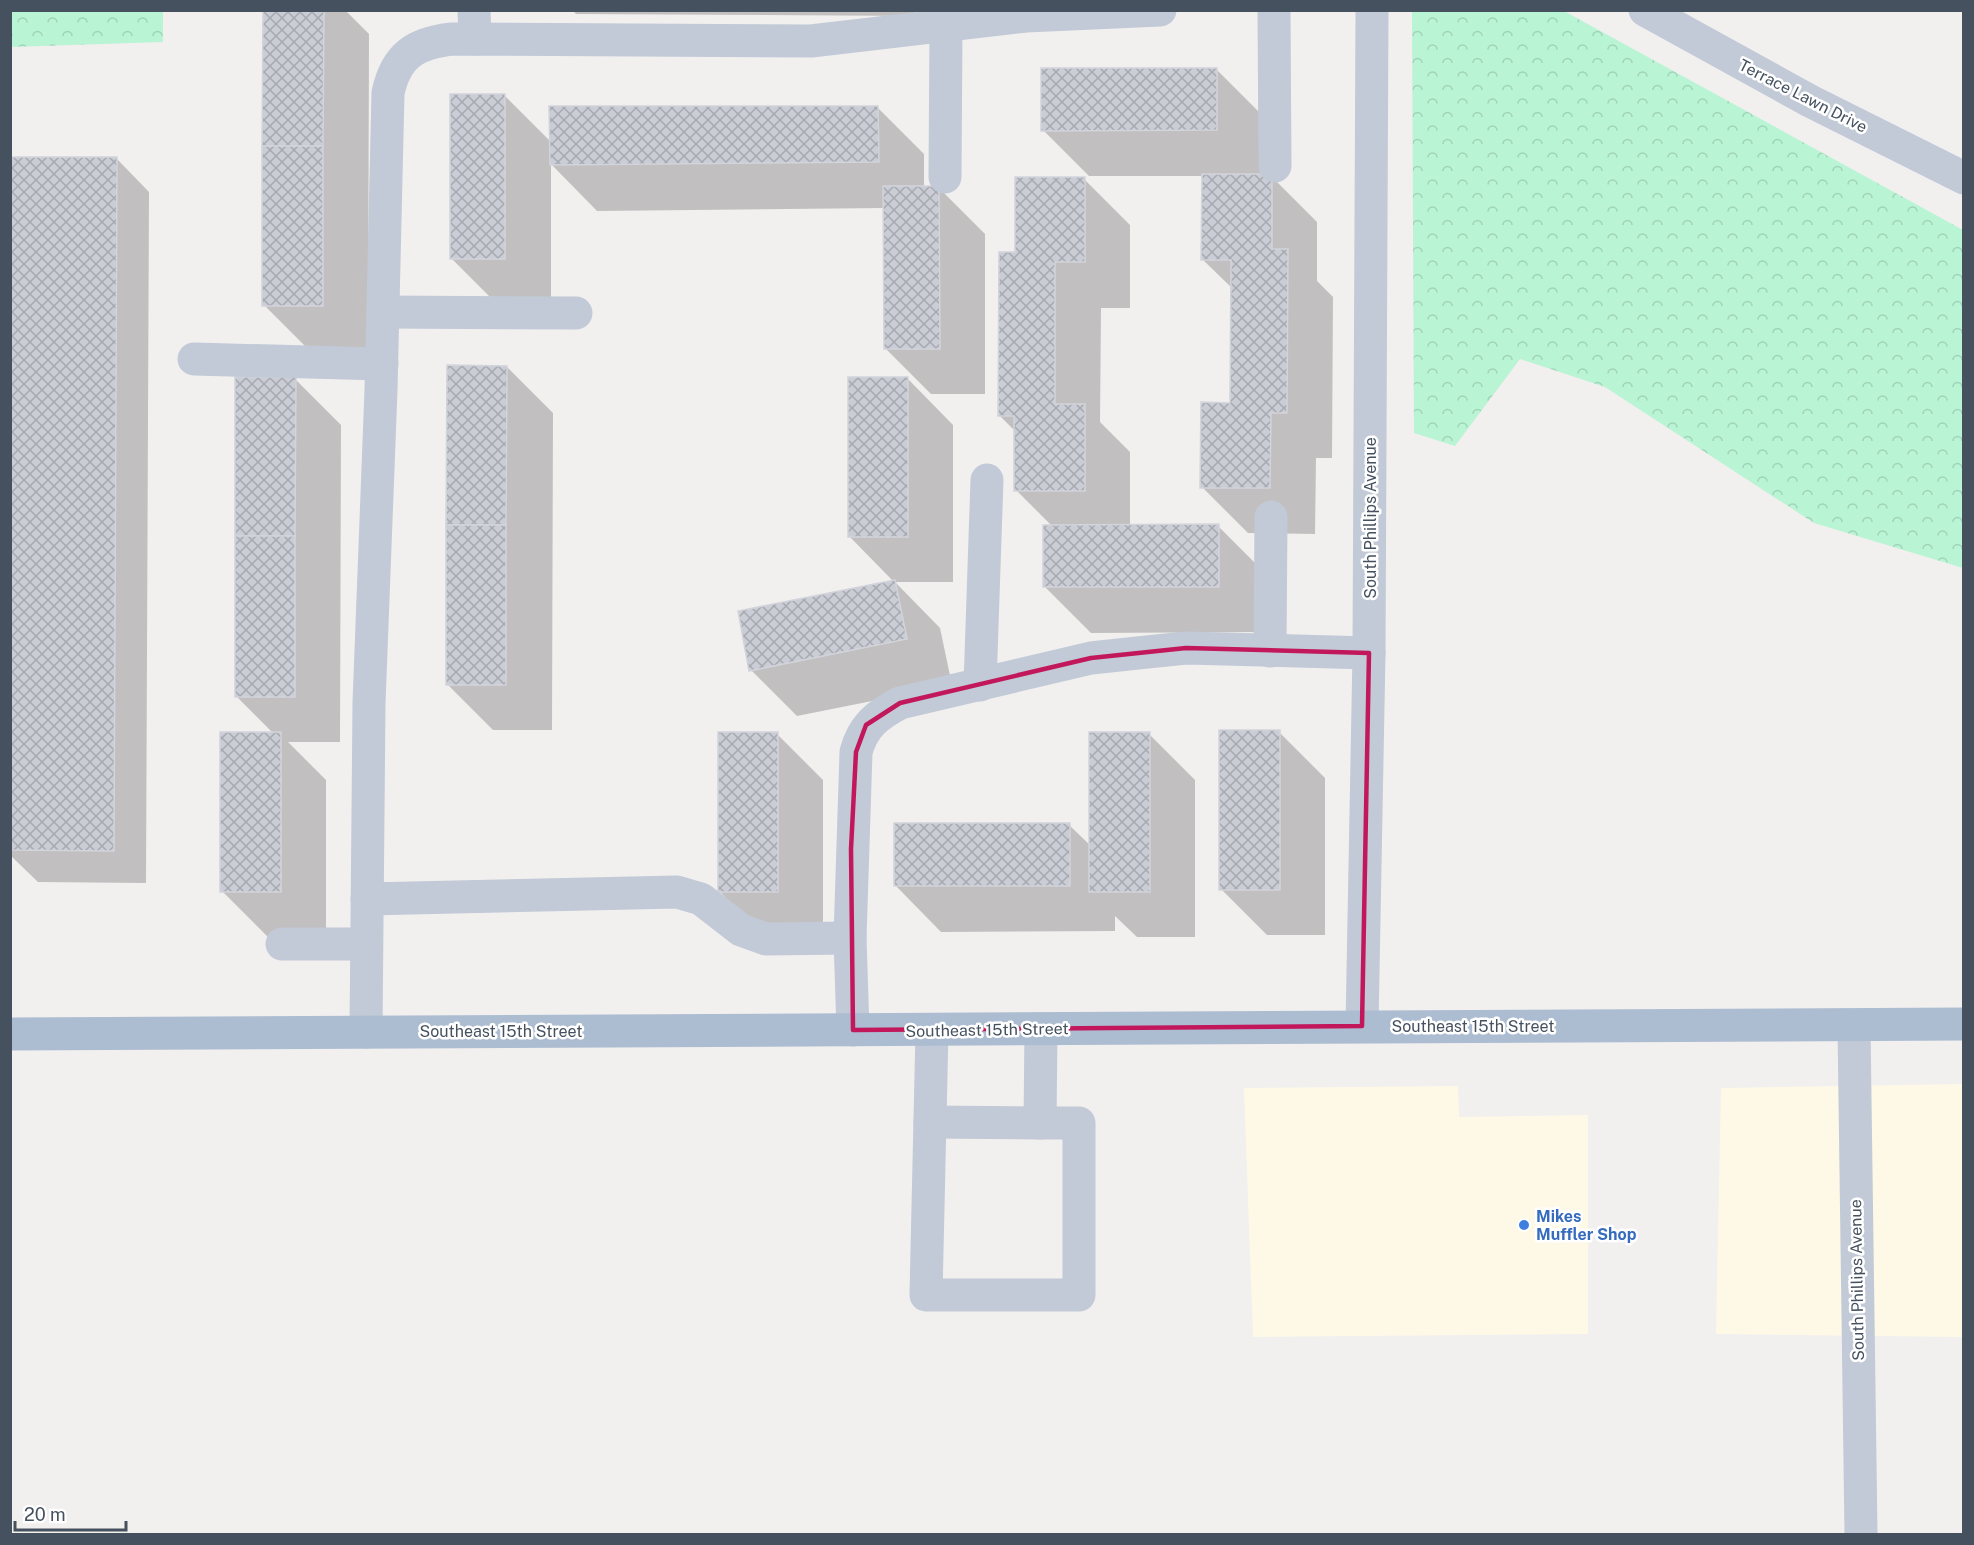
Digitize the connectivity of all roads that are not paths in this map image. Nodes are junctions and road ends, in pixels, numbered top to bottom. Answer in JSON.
{"nodes":[{"id":1,"x":1160,"y":10,"type":"edge"},
{"id":2,"x":1274,"y":10,"type":"edge"},
{"id":3,"x":1372,"y":10,"type":"edge"},
{"id":4,"x":1645,"y":10,"type":"edge"},
{"id":5,"x":474,"y":25,"type":"edge"},
{"id":6,"x":946,"y":27,"type":"junction"},
{"id":7,"x":1275,"y":166,"type":"dead end"},
{"id":8,"x":945,"y":177,"type":"dead end"},
{"id":9,"x":1964,"y":178,"type":"edge"},
{"id":10,"x":383,"y":312,"type":"junction"},
{"id":11,"x":576,"y":313,"type":"dead end"},
{"id":12,"x":194,"y":359,"type":"dead end"},
{"id":13,"x":382,"y":364,"type":"junction"},
{"id":14,"x":987,"y":480,"type":"dead end"},
{"id":15,"x":1271,"y":517,"type":"dead end"},
{"id":16,"x":1270,"y":651,"type":"junction"},
{"id":17,"x":1369,"y":653,"type":"junction"},
{"id":18,"x":980,"y":685,"type":"junction"},
{"id":19,"x":367,"y":898,"type":"junction"},
{"id":20,"x":850,"y":938,"type":"junction"},
{"id":21,"x":282,"y":944,"type":"dead end"},
{"id":22,"x":366,"y":944,"type":"junction"},
{"id":23,"x":1964,"y":1024,"type":"edge"},
{"id":24,"x":1362,"y":1026,"type":"junction"},
{"id":25,"x":1854,"y":1026,"type":"junction"},
{"id":26,"x":1041,"y":1029,"type":"junction"},
{"id":27,"x":853,"y":1030,"type":"junction"},
{"id":28,"x":932,"y":1031,"type":"junction"},
{"id":29,"x":366,"y":1032,"type":"junction"},
{"id":30,"x":10,"y":1034,"type":"edge"},
{"id":31,"x":930,"y":1122,"type":"junction"},
{"id":32,"x":1040,"y":1124,"type":"junction"},
{"id":33,"x":1860,"y":1534,"type":"edge"}],
"edges":[{"from":1,"to":6,"type":"street"},
{"from":2,"to":7,"type":"street"},
{"from":3,"to":17,"type":"street","name":"South Phillips Avenue"},
{"from":4,"to":9,"type":"street","name":"Terrace Lawn Drive"},
{"from":5,"to":6,"type":"street"},
{"from":5,"to":10,"type":"street"},
{"from":6,"to":8,"type":"street"},
{"from":10,"to":11,"type":"street"},
{"from":10,"to":13,"type":"street"},
{"from":12,"to":13,"type":"street"},
{"from":13,"to":19,"type":"street"},
{"from":14,"to":18,"type":"street"},
{"from":15,"to":16,"type":"street"},
{"from":16,"to":17,"type":"street"},
{"from":16,"to":18,"type":"street"},
{"from":17,"to":24,"type":"street","name":"South Phillips Avenue"},
{"from":18,"to":20,"type":"street"},
{"from":19,"to":20,"type":"street"},
{"from":19,"to":22,"type":"street"},
{"from":20,"to":27,"type":"street"},
{"from":21,"to":22,"type":"street"},
{"from":22,"to":29,"type":"street"},
{"from":23,"to":25,"type":"main road","name":"Southeast 15th Street"},
{"from":24,"to":25,"type":"main road","name":"Southeast 15th Street"},
{"from":24,"to":26,"type":"main road","name":"Southeast 15th Street"},
{"from":25,"to":33,"type":"street","name":"South Phillips Avenue"},
{"from":26,"to":28,"type":"main road","name":"Southeast 15th Street"},
{"from":26,"to":32,"type":"street"},
{"from":27,"to":28,"type":"main road","name":"Southeast 15th Street"},
{"from":27,"to":29,"type":"main road","name":"Southeast 15th Street"},
{"from":28,"to":31,"type":"street"},
{"from":29,"to":30,"type":"main road","name":"Southeast 15th Street"},
{"from":31,"to":32,"type":"street"},
{"from":31,"to":32,"type":"street"}]}
